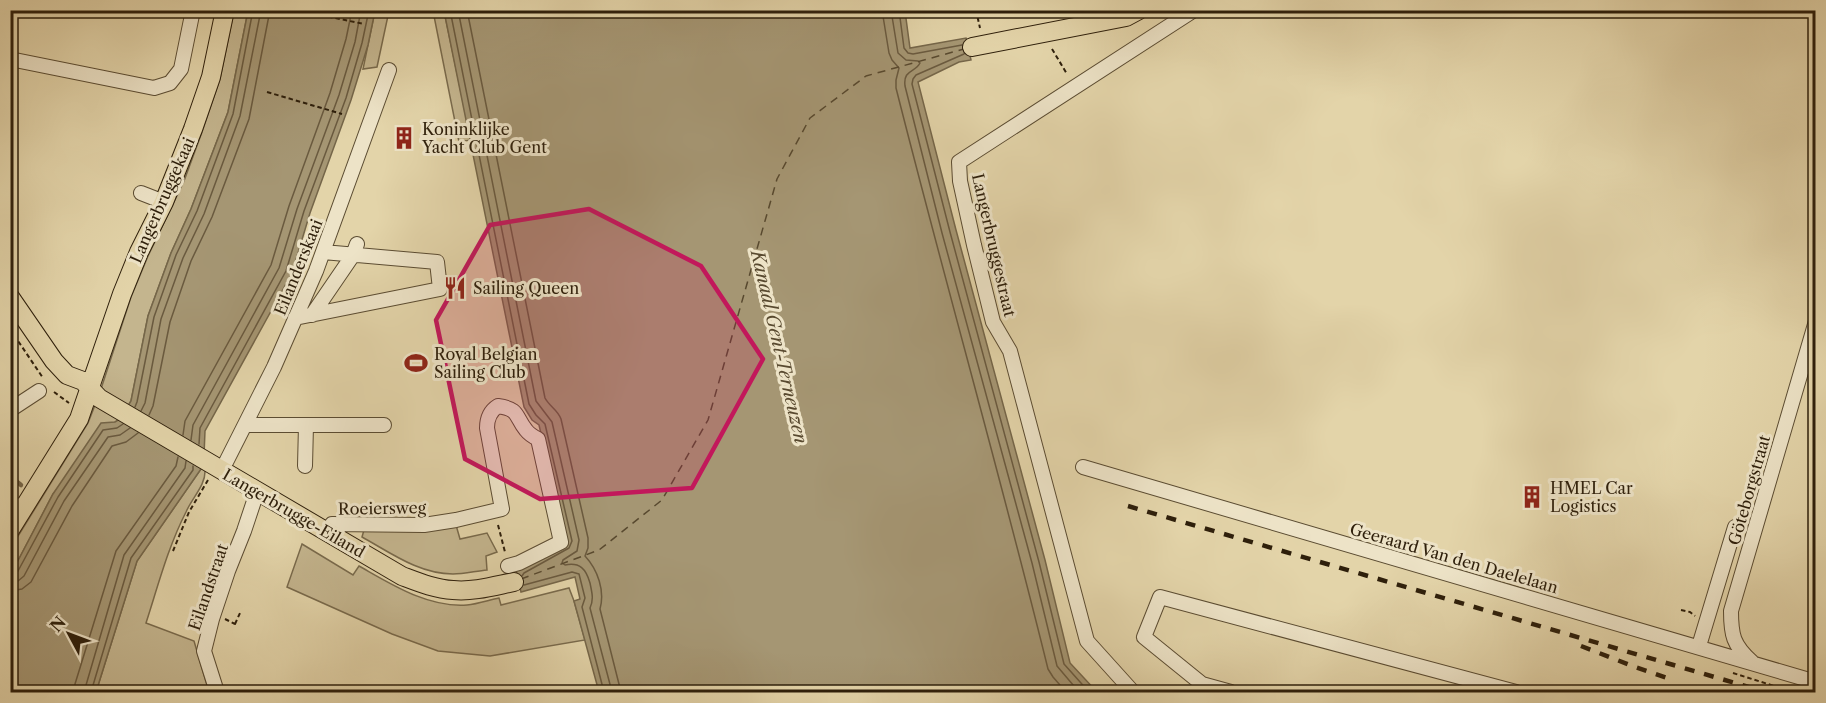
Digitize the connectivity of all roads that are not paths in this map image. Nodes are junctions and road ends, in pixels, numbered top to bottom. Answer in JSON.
{"nodes":[{"id":1,"x":193,"y":10,"type":"edge"},
{"id":2,"x":225,"y":10,"type":"edge"},
{"id":3,"x":1139,"y":10,"type":"edge"},
{"id":4,"x":1194,"y":10,"type":"edge"},
{"id":5,"x":972,"y":47,"type":"dead end"},
{"id":6,"x":10,"y":59,"type":"edge"},
{"id":7,"x":390,"y":70,"type":"dead end"},
{"id":8,"x":141,"y":193,"type":"dead end"},
{"id":9,"x":164,"y":202,"type":"junction"},
{"id":10,"x":355,"y":250,"type":"junction"},
{"id":11,"x":323,"y":252,"type":"junction"},
{"id":12,"x":10,"y":297,"type":"edge"},
{"id":13,"x":312,"y":315,"type":"junction"},
{"id":14,"x":296,"y":318,"type":"junction"},
{"id":15,"x":1815,"y":321,"type":"edge"},
{"id":16,"x":91,"y":388,"type":"junction"},
{"id":17,"x":39,"y":392,"type":"dead end"},
{"id":18,"x":10,"y":410,"type":"edge"},
{"id":19,"x":245,"y":425,"type":"junction"},
{"id":20,"x":306,"y":425,"type":"junction"},
{"id":21,"x":384,"y":425,"type":"dead end"},
{"id":22,"x":213,"y":466,"type":"junction"},
{"id":23,"x":305,"y":466,"type":"dead end"},
{"id":24,"x":1083,"y":467,"type":"dead end"},
{"id":25,"x":257,"y":492,"type":"junction"},
{"id":26,"x":17,"y":505,"type":"edge"},
{"id":27,"x":1735,"y":527,"type":"dead end"},
{"id":28,"x":10,"y":530,"type":"edge"},
{"id":29,"x":328,"y":532,"type":"junction"},
{"id":30,"x":511,"y":574,"type":"joint"},
{"id":31,"x":1699,"y":646,"type":"junction"},
{"id":32,"x":1754,"y":663,"type":"junction"},
{"id":33,"x":1815,"y":682,"type":"edge"},
{"id":34,"x":217,"y":693,"type":"edge"},
{"id":35,"x":1133,"y":693,"type":"edge"},
{"id":36,"x":1231,"y":693,"type":"edge"},
{"id":37,"x":1516,"y":693,"type":"edge"}],
"edges":[{"from":1,"to":6,"type":"street"},
{"from":2,"to":9,"type":"main road","name":"Langerbruggekaai"},
{"from":3,"to":5,"type":"main road"},
{"from":4,"to":35,"type":"street","name":"Langerbruggestraat"},
{"from":7,"to":11,"type":"street","name":"Eilanderskaai"},
{"from":8,"to":9,"type":"street"},
{"from":9,"to":16,"type":"main road","name":"Langerbruggekaai"},
{"from":10,"to":11,"type":"street"},
{"from":10,"to":13,"type":"street"},
{"from":10,"to":13,"type":"street"},
{"from":11,"to":14,"type":"street","name":"Eilanderskaai"},
{"from":12,"to":16,"type":"main road","name":"Langerbrugge-Eiland"},
{"from":13,"to":14,"type":"street"},
{"from":14,"to":19,"type":"street","name":"Eilanderskaai"},
{"from":15,"to":32,"type":"street","name":"Göteborgstraat"},
{"from":16,"to":22,"type":"main road","name":"Langerbrugge-Eiland"},
{"from":16,"to":26,"type":"main road","name":"Langerbruggekaai"},
{"from":17,"to":18,"type":"street"},
{"from":19,"to":20,"type":"street"},
{"from":19,"to":22,"type":"street","name":"Eilanderskaai"},
{"from":20,"to":21,"type":"street"},
{"from":20,"to":23,"type":"street"},
{"from":22,"to":25,"type":"main road","name":"Langerbrugge-Eiland"},
{"from":24,"to":31,"type":"street","name":"Geeraard Van den Daelelaan"},
{"from":25,"to":29,"type":"main road","name":"Langerbrugge-Eiland"},
{"from":25,"to":34,"type":"street","name":"Eilandstraat"},
{"from":26,"to":28,"type":"main road","name":"Langerbruggekaai"},
{"from":27,"to":31,"type":"street"},
{"from":29,"to":30,"type":"main road","name":"Langerbrugge-Eiland"},
{"from":29,"to":30,"type":"street","name":"Roeiersweg"},
{"from":31,"to":32,"type":"street","name":"Geeraard Van den Daelelaan"},
{"from":32,"to":33,"type":"street","name":"Geeraard Van den Daelelaan"},
{"from":36,"to":37,"type":"street"}]}
